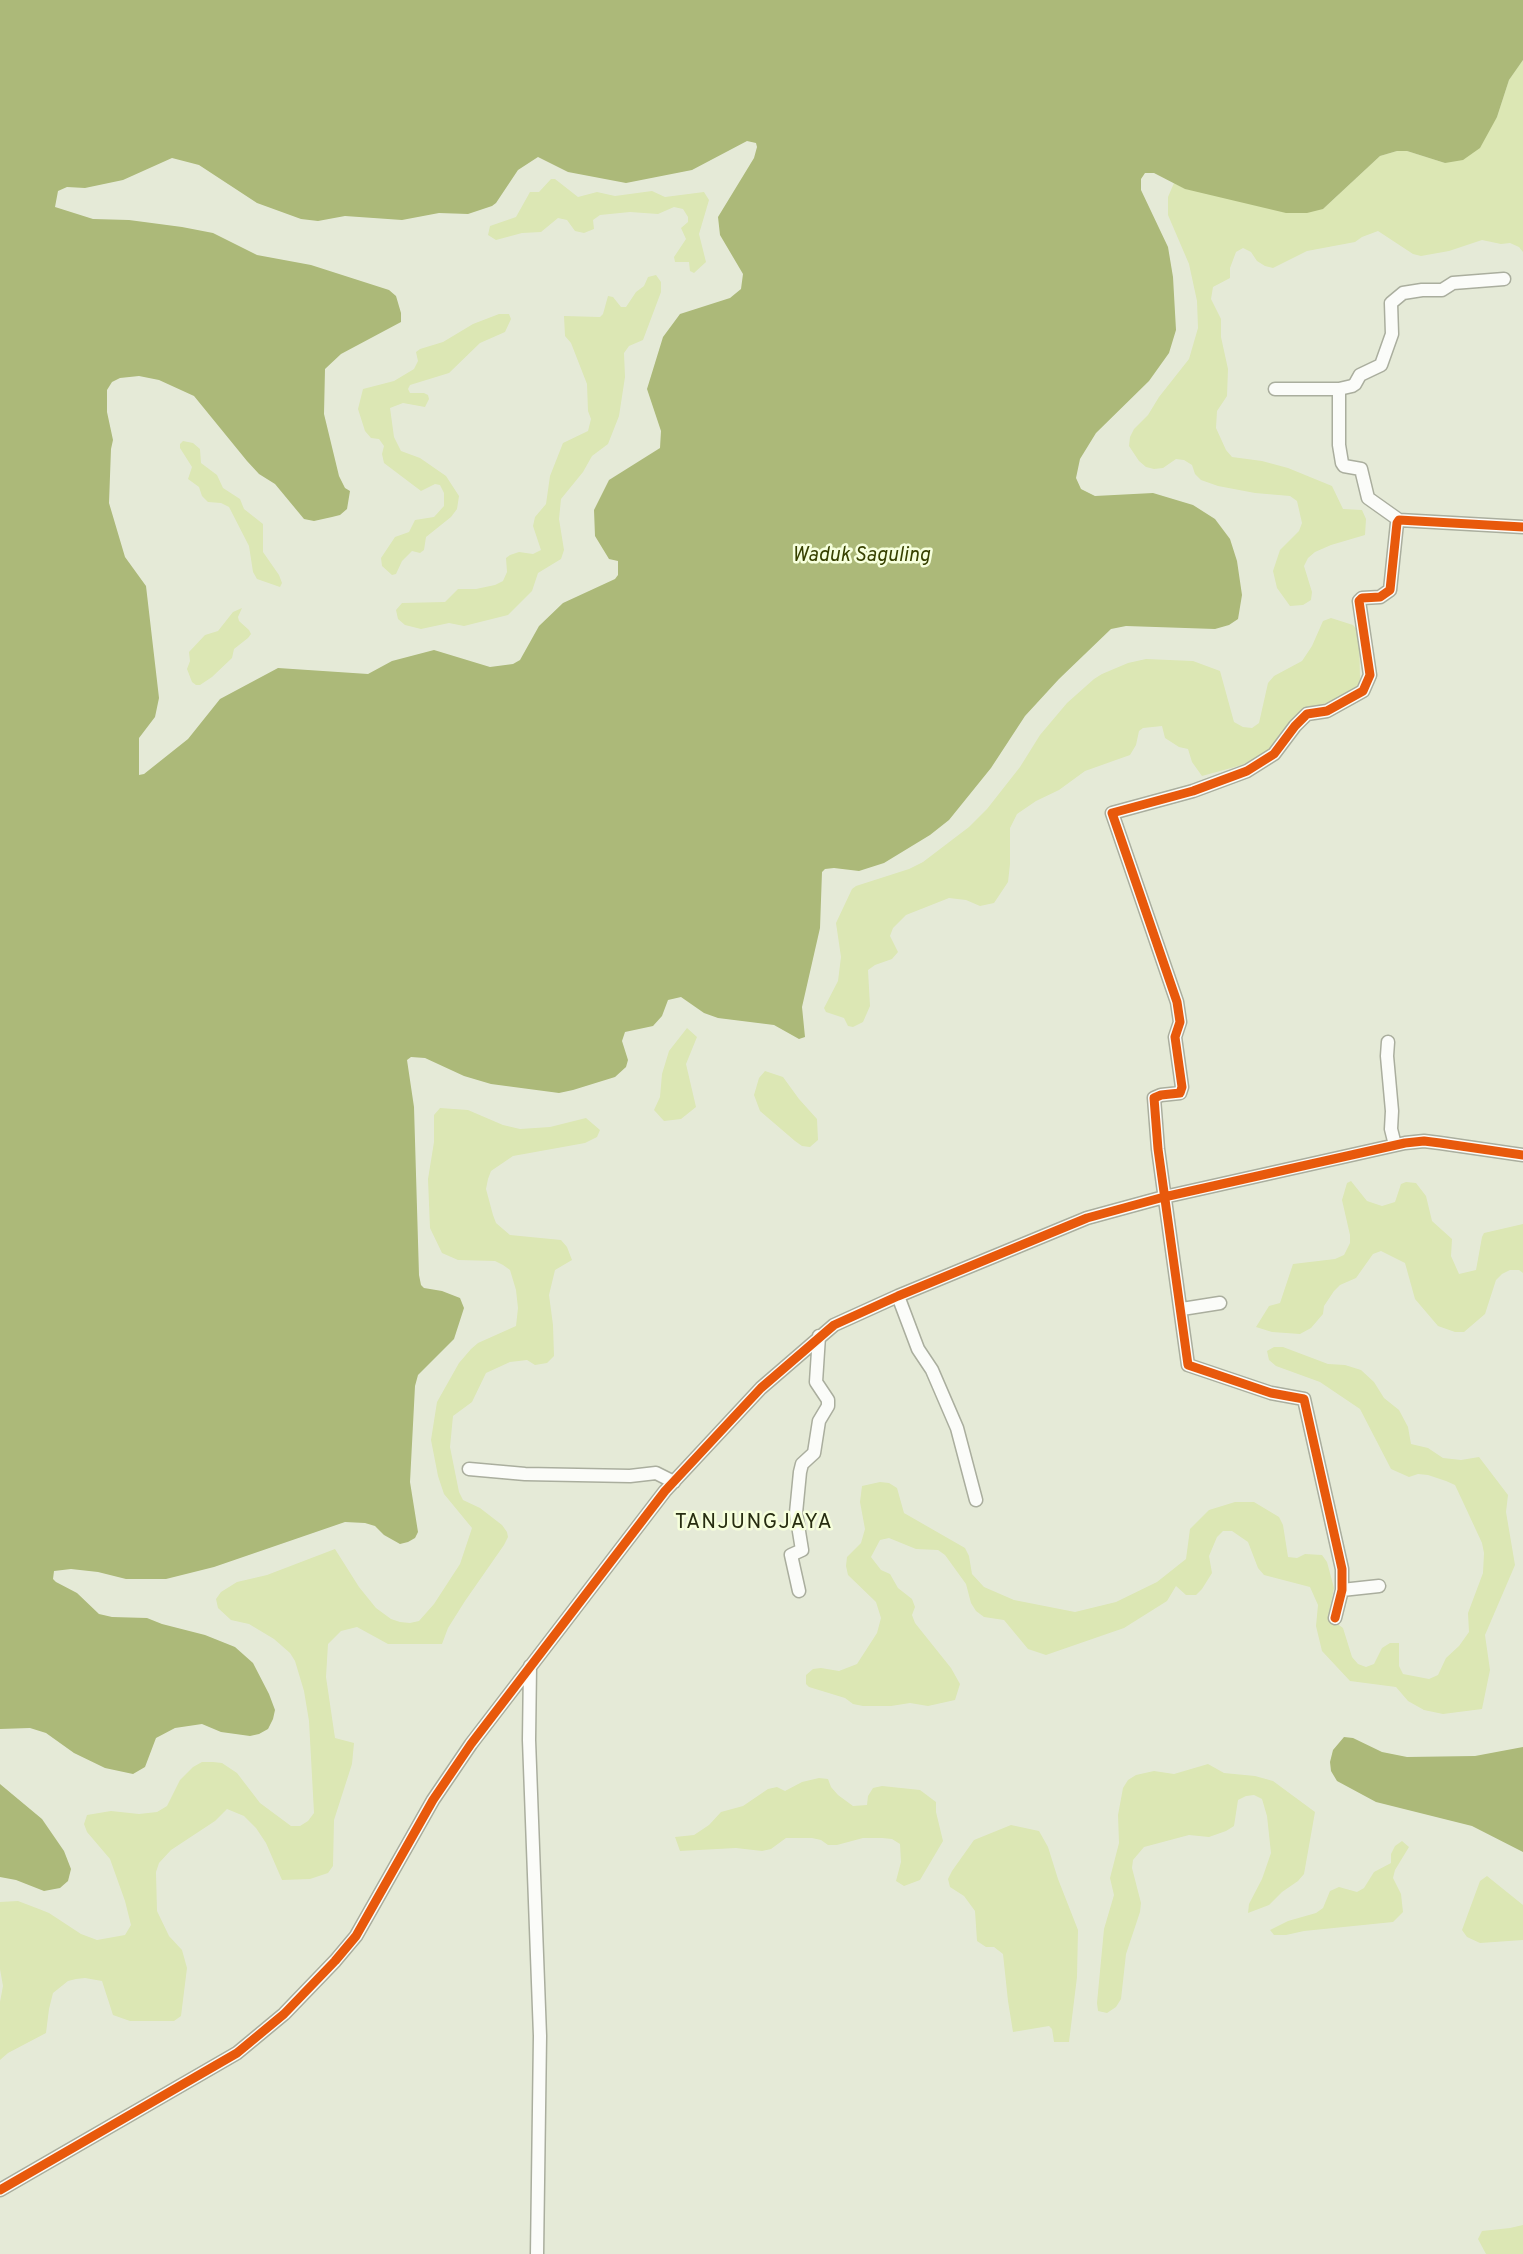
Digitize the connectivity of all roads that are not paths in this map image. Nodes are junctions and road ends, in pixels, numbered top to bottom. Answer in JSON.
{"nodes":[{"id":1,"x":1504,"y":279,"type":"dead end"},
{"id":2,"x":1275,"y":389,"type":"dead end"},
{"id":3,"x":1339,"y":389,"type":"junction"},
{"id":4,"x":1400,"y":520,"type":"junction"},
{"id":5,"x":1523,"y":527,"type":"edge"},
{"id":6,"x":1388,"y":1042,"type":"dead end"},
{"id":7,"x":1395,"y":1145,"type":"junction"},
{"id":8,"x":1523,"y":1155,"type":"edge"},
{"id":9,"x":1164,"y":1197,"type":"junction"},
{"id":10,"x":898,"y":1296,"type":"junction"},
{"id":11,"x":1220,"y":1303,"type":"dead end"},
{"id":12,"x":1182,"y":1309,"type":"junction"},
{"id":13,"x":819,"y":1336,"type":"junction"},
{"id":14,"x":470,"y":1469,"type":"dead end"},
{"id":15,"x":674,"y":1482,"type":"junction"},
{"id":16,"x":976,"y":1500,"type":"dead end"},
{"id":17,"x":1379,"y":1586,"type":"dead end"},
{"id":18,"x":1342,"y":1590,"type":"junction"},
{"id":19,"x":799,"y":1591,"type":"dead end"},
{"id":20,"x":1335,"y":1618,"type":"dead end"},
{"id":21,"x":530,"y":1666,"type":"junction"},
{"id":22,"x":0,"y":2190,"type":"edge"},
{"id":23,"x":537,"y":2254,"type":"edge"}],
"edges":[{"from":1,"to":3,"type":"street"},
{"from":2,"to":3,"type":"street"},
{"from":3,"to":4,"type":"street"},
{"from":4,"to":5,"type":"street"},
{"from":4,"to":9,"type":"street"},
{"from":6,"to":7,"type":"street"},
{"from":7,"to":8,"type":"street"},
{"from":7,"to":9,"type":"street"},
{"from":9,"to":10,"type":"street"},
{"from":9,"to":12,"type":"street"},
{"from":10,"to":13,"type":"street"},
{"from":10,"to":16,"type":"street"},
{"from":11,"to":12,"type":"street"},
{"from":12,"to":18,"type":"street"},
{"from":13,"to":15,"type":"street"},
{"from":13,"to":19,"type":"street"},
{"from":14,"to":15,"type":"street"},
{"from":15,"to":21,"type":"street"},
{"from":17,"to":18,"type":"street"},
{"from":18,"to":20,"type":"street"},
{"from":21,"to":22,"type":"street"},
{"from":21,"to":23,"type":"street"}]}
